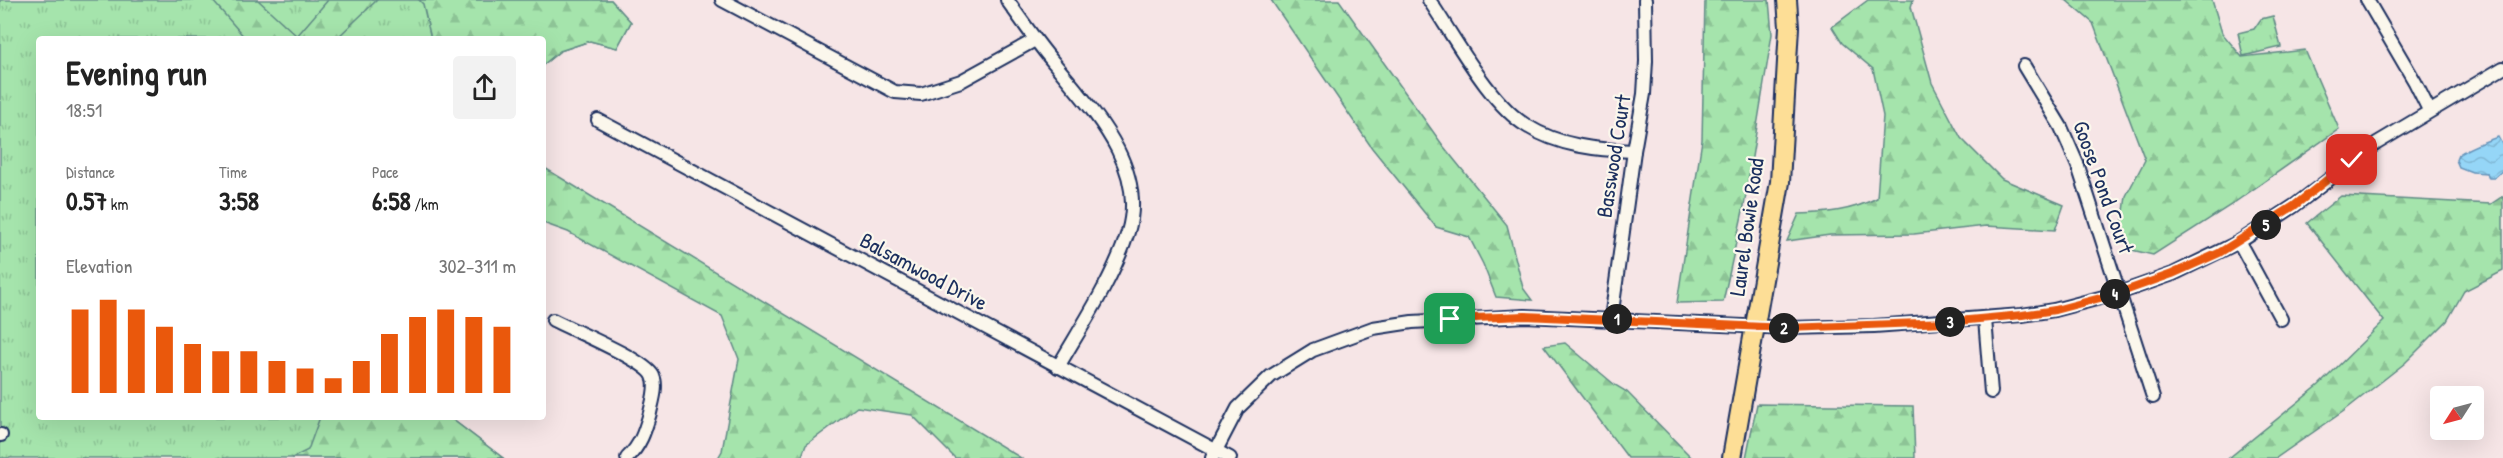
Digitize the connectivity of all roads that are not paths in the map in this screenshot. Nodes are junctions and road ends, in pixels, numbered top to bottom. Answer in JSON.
{"nodes":[{"id":1,"x":722,"y":0,"type":"edge"},
{"id":2,"x":1007,"y":0,"type":"edge"},
{"id":3,"x":1429,"y":0,"type":"edge"},
{"id":4,"x":1645,"y":0,"type":"edge"},
{"id":5,"x":1787,"y":0,"type":"edge"},
{"id":6,"x":2367,"y":0,"type":"edge"},
{"id":7,"x":1035,"y":40,"type":"junction"},
{"id":8,"x":2024,"y":66,"type":"dead end"},
{"id":9,"x":2503,"y":68,"type":"edge"},
{"id":10,"x":2429,"y":110,"type":"junction"},
{"id":11,"x":598,"y":120,"type":"dead end"},
{"id":12,"x":1634,"y":151,"type":"junction"},
{"id":13,"x":2239,"y":242,"type":"junction"},
{"id":14,"x":2119,"y":293,"type":"junction"},
{"id":15,"x":1611,"y":318,"type":"junction"},
{"id":16,"x":2281,"y":319,"type":"dead end"},
{"id":17,"x":553,"y":320,"type":"dead end"},
{"id":18,"x":1985,"y":320,"type":"junction"},
{"id":19,"x":1756,"y":326,"type":"junction"},
{"id":20,"x":1058,"y":367,"type":"junction"},
{"id":21,"x":1991,"y":392,"type":"dead end"},
{"id":22,"x":2153,"y":398,"type":"dead end"},
{"id":23,"x":1214,"y":454,"type":"edge"},
{"id":24,"x":627,"y":458,"type":"edge"},
{"id":25,"x":1230,"y":458,"type":"edge"},
{"id":26,"x":1732,"y":458,"type":"edge"}],
"edges":[{"from":1,"to":7,"type":"street"},
{"from":2,"to":7,"type":"street"},
{"from":3,"to":12,"type":"street"},
{"from":4,"to":12,"type":"street","name":"Basswood Court"},
{"from":5,"to":19,"type":"main road","name":"Laurel Bowie Road"},
{"from":6,"to":10,"type":"street"},
{"from":7,"to":20,"type":"street"},
{"from":8,"to":14,"type":"street","name":"Goose Pond Court"},
{"from":9,"to":10,"type":"street"},
{"from":10,"to":13,"type":"street"},
{"from":11,"to":20,"type":"street","name":"Balsamwood Drive"},
{"from":12,"to":15,"type":"street","name":"Basswood Court"},
{"from":13,"to":14,"type":"street"},
{"from":13,"to":16,"type":"street"},
{"from":14,"to":18,"type":"street"},
{"from":14,"to":22,"type":"street","name":"Goose Pond Court"},
{"from":15,"to":19,"type":"street"},
{"from":15,"to":23,"type":"street"},
{"from":17,"to":24,"type":"street"},
{"from":18,"to":19,"type":"street"},
{"from":18,"to":21,"type":"street"},
{"from":19,"to":26,"type":"main road","name":"Laurel Bowie Road"},
{"from":20,"to":23,"type":"street","name":"Balsamwood Drive"},
{"from":23,"to":25,"type":"street","name":"Balsamwood Drive"}]}
